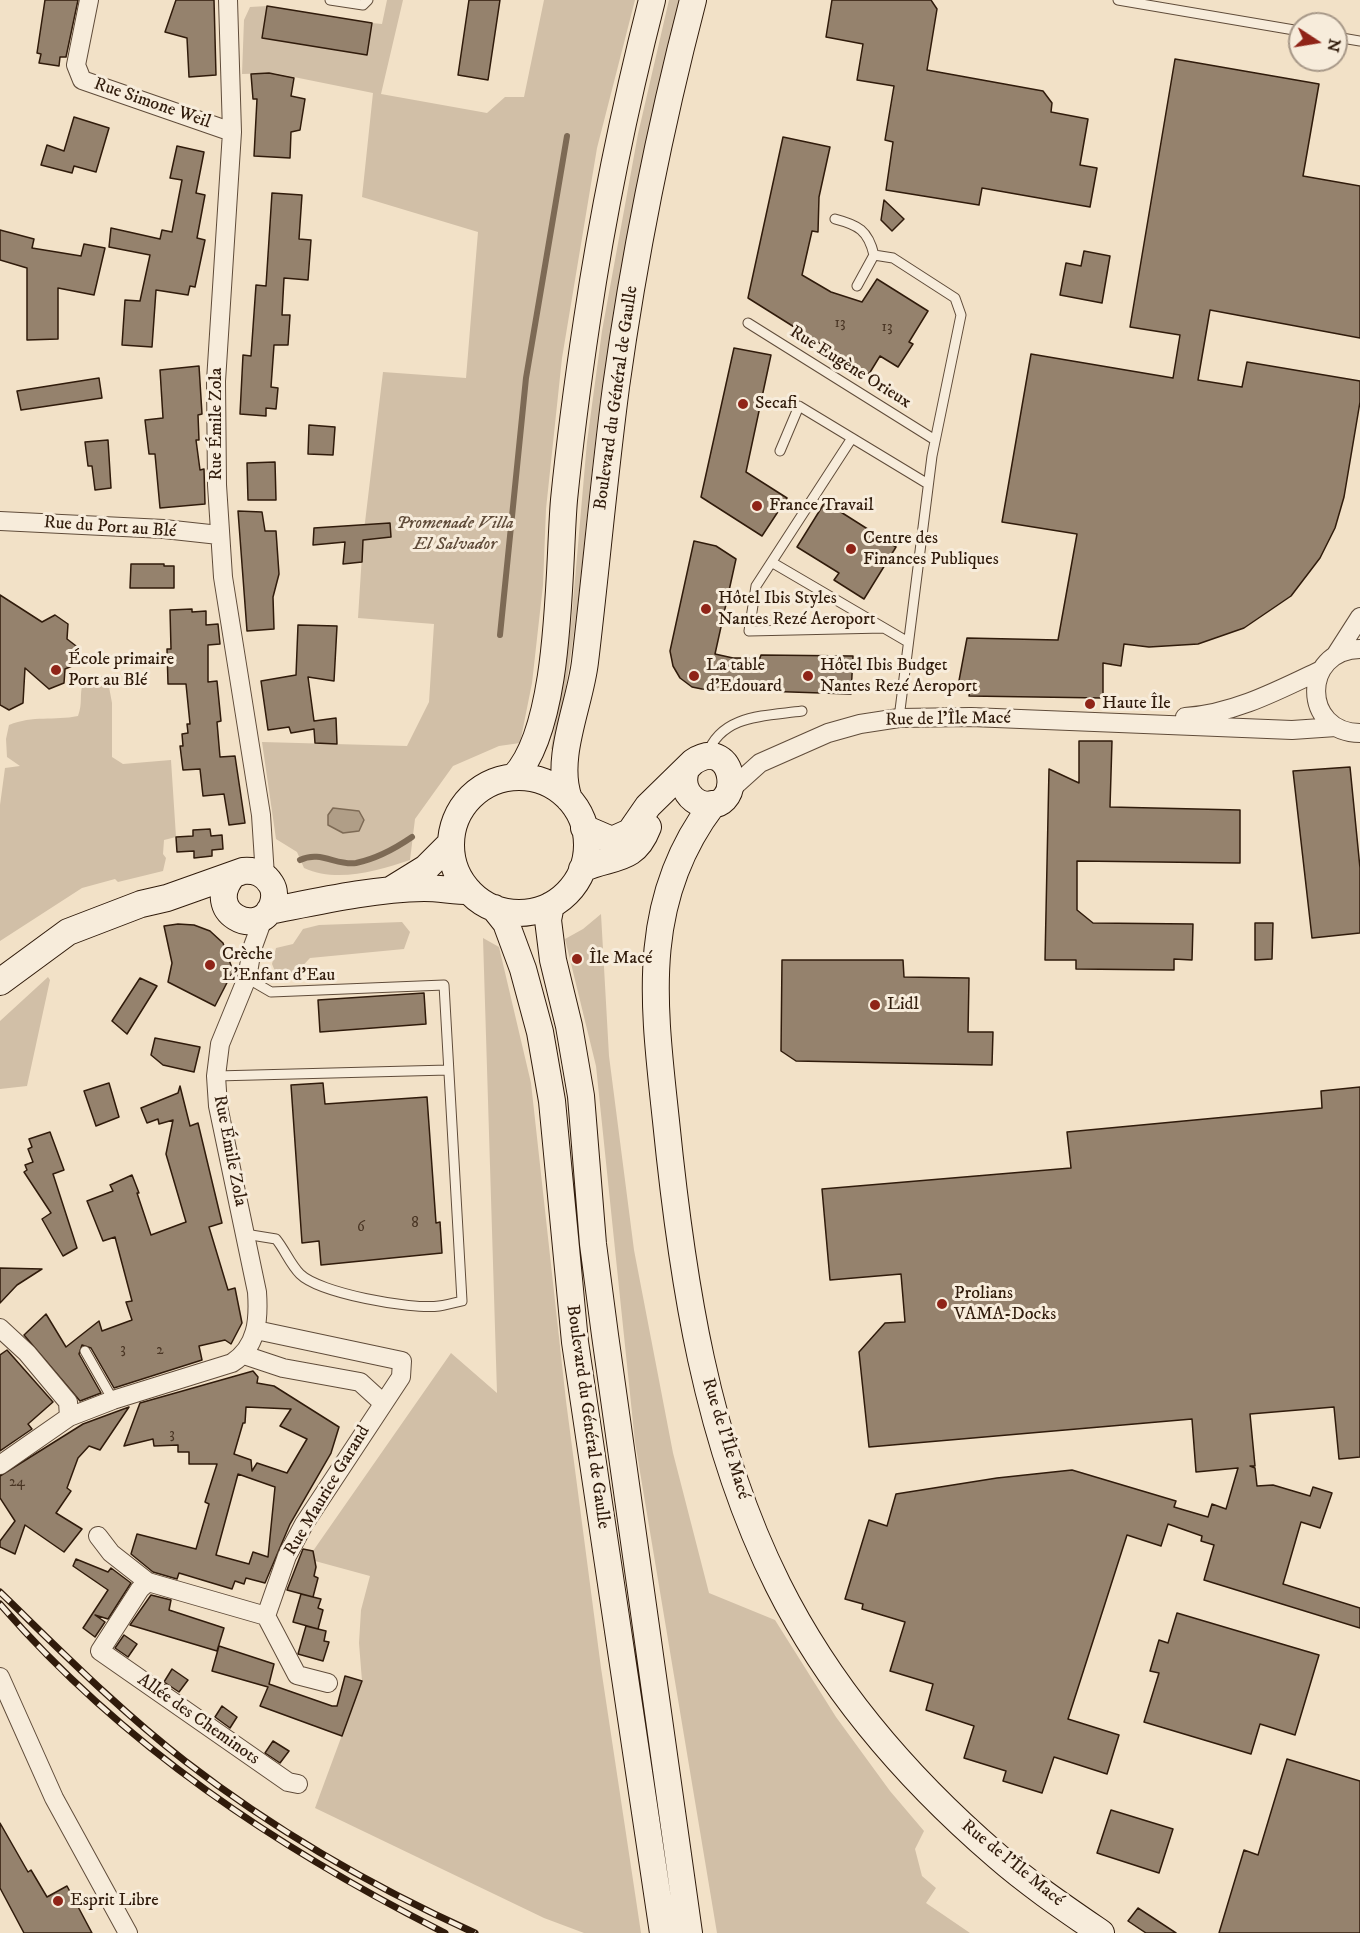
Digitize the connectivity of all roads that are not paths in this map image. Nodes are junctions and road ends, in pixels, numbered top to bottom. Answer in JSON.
{"nodes":[{"id":1,"x":89,"y":0,"type":"edge"},
{"id":2,"x":228,"y":0,"type":"edge"},
{"id":3,"x":330,"y":0,"type":"edge"},
{"id":4,"x":368,"y":0,"type":"edge"},
{"id":5,"x":652,"y":0,"type":"edge"},
{"id":6,"x":693,"y":0,"type":"edge"},
{"id":7,"x":1118,"y":0,"type":"edge"},
{"id":8,"x":1288,"y":29,"type":"edge"},
{"id":9,"x":232,"y":132,"type":"junction"},
{"id":10,"x":835,"y":219,"type":"dead end"},
{"id":11,"x":874,"y":255,"type":"junction"},
{"id":12,"x":857,"y":286,"type":"dead end"},
{"id":13,"x":748,"y":323,"type":"dead end"},
{"id":14,"x":852,"y":438,"type":"junction"},
{"id":15,"x":935,"y":440,"type":"junction"},
{"id":16,"x":780,"y":451,"type":"dead end"},
{"id":17,"x":928,"y":484,"type":"junction"},
{"id":18,"x":0,"y":521,"type":"edge"},
{"id":19,"x":219,"y":535,"type":"junction"},
{"id":20,"x":773,"y":563,"type":"junction"},
{"id":21,"x":1360,"y":617,"type":"edge"},
{"id":22,"x":884,"y":628,"type":"junction"},
{"id":23,"x":908,"y":642,"type":"junction"},
{"id":24,"x":1360,"y":649,"type":"edge"},
{"id":25,"x":1335,"y":656,"type":"junction"},
{"id":26,"x":1321,"y":670,"type":"junction"},
{"id":27,"x":802,"y":711,"type":"dead end"},
{"id":28,"x":899,"y":718,"type":"junction"},
{"id":29,"x":1109,"y":721,"type":"junction"},
{"id":30,"x":1336,"y":727,"type":"junction"},
{"id":31,"x":1360,"y":733,"type":"edge"},
{"id":32,"x":703,"y":762,"type":"junction"},
{"id":33,"x":760,"y":763,"type":"junction"},
{"id":34,"x":514,"y":777,"type":"junction"},
{"id":35,"x":569,"y":799,"type":"junction"},
{"id":36,"x":708,"y":803,"type":"junction"},
{"id":37,"x":584,"y":828,"type":"junction"},
{"id":38,"x":451,"y":843,"type":"junction"},
{"id":39,"x":582,"y":869,"type":"junction"},
{"id":40,"x":253,"y":876,"type":"junction"},
{"id":41,"x":388,"y":891,"type":"junction"},
{"id":42,"x":470,"y":891,"type":"junction"},
{"id":43,"x":167,"y":898,"type":"junction"},
{"id":44,"x":333,"y":898,"type":"junction"},
{"id":45,"x":551,"y":905,"type":"junction"},
{"id":46,"x":494,"y":908,"type":"junction"},
{"id":47,"x":250,"y":914,"type":"junction"},
{"id":48,"x":247,"y":978,"type":"junction"},
{"id":49,"x":0,"y":982,"type":"edge"},
{"id":50,"x":448,"y":1070,"type":"junction"},
{"id":51,"x":216,"y":1076,"type":"junction"},
{"id":52,"x":245,"y":1234,"type":"junction"},
{"id":53,"x":0,"y":1328,"type":"edge"},
{"id":54,"x":256,"y":1330,"type":"junction"},
{"id":55,"x":85,"y":1351,"type":"dead end"},
{"id":56,"x":244,"y":1355,"type":"junction"},
{"id":57,"x":113,"y":1400,"type":"junction"},
{"id":58,"x":382,"y":1403,"type":"junction"},
{"id":59,"x":69,"y":1417,"type":"junction"},
{"id":60,"x":0,"y":1466,"type":"edge"},
{"id":61,"x":98,"y":1536,"type":"dead end"},
{"id":62,"x":148,"y":1582,"type":"junction"},
{"id":63,"x":266,"y":1616,"type":"junction"},
{"id":64,"x":0,"y":1677,"type":"edge"},
{"id":65,"x":328,"y":1683,"type":"dead end"},
{"id":66,"x":298,"y":1784,"type":"dead end"},
{"id":67,"x":128,"y":1933,"type":"edge"},
{"id":68,"x":663,"y":1933,"type":"edge"},
{"id":69,"x":689,"y":1933,"type":"edge"},
{"id":70,"x":1101,"y":1933,"type":"edge"}],
"edges":[{"from":1,"to":9,"type":"street","name":"Rue Simone Weil"},
{"from":2,"to":9,"type":"street","name":"Rue Émile Zola"},
{"from":3,"to":4,"type":"lane"},
{"from":5,"to":34,"type":"main road","name":"Boulevard du Général de Gaulle"},
{"from":6,"to":35,"type":"main road","name":"Boulevard du Général de Gaulle"},
{"from":7,"to":8,"type":"lane"},
{"from":9,"to":19,"type":"street","name":"Rue Émile Zola"},
{"from":10,"to":11,"type":"lane"},
{"from":11,"to":12,"type":"lane"},
{"from":11,"to":15,"type":"lane"},
{"from":13,"to":15,"type":"lane","name":"Rue Eugène Orieux"},
{"from":14,"to":16,"type":"lane"},
{"from":14,"to":17,"type":"lane"},
{"from":14,"to":20,"type":"lane"},
{"from":15,"to":17,"type":"lane"},
{"from":17,"to":23,"type":"lane"},
{"from":18,"to":19,"type":"street","name":"Rue du Port au Blé"},
{"from":19,"to":40,"type":"street","name":"Rue Émile Zola"},
{"from":20,"to":22,"type":"lane"},
{"from":20,"to":22,"type":"lane"},
{"from":21,"to":25,"type":"street"},
{"from":22,"to":23,"type":"lane"},
{"from":23,"to":28,"type":"lane"},
{"from":24,"to":25,"type":"street"},
{"from":25,"to":26,"type":"street"},
{"from":26,"to":29,"type":"street","name":"Rue de l'Île Macé"},
{"from":26,"to":30,"type":"street"},
{"from":27,"to":32,"type":"lane"},
{"from":28,"to":29,"type":"street","name":"Rue de l'Île Macé"},
{"from":28,"to":33,"type":"street","name":"Rue de l'Île Macé"},
{"from":29,"to":30,"type":"street","name":"Rue de l'Île Macé"},
{"from":30,"to":31,"type":"street","name":"Rue de l'Île Macé"},
{"from":32,"to":33,"type":"street","name":"Rue de l'Île Macé"},
{"from":32,"to":36,"type":"main road"},
{"from":32,"to":36,"type":"main road"},
{"from":32,"to":37,"type":"main road"},
{"from":33,"to":36,"type":"street","name":"Rue de l'Île Macé"},
{"from":34,"to":35,"type":"main road"},
{"from":34,"to":38,"type":"main road"},
{"from":35,"to":37,"type":"main road"},
{"from":36,"to":39,"type":"main road"},
{"from":36,"to":70,"type":"main road","name":"Rue de l'Île Macé"},
{"from":37,"to":39,"type":"main road"},
{"from":38,"to":41,"type":"main road"},
{"from":38,"to":42,"type":"main road"},
{"from":39,"to":45,"type":"main road"},
{"from":40,"to":43,"type":"main road"},
{"from":40,"to":44,"type":"main road"},
{"from":40,"to":47,"type":"main road"},
{"from":40,"to":47,"type":"main road"},
{"from":41,"to":42,"type":"main road"},
{"from":41,"to":44,"type":"main road"},
{"from":42,"to":46,"type":"main road"},
{"from":43,"to":47,"type":"main road"},
{"from":43,"to":49,"type":"main road"},
{"from":44,"to":47,"type":"main road"},
{"from":45,"to":46,"type":"main road"},
{"from":45,"to":69,"type":"main road","name":"Boulevard du Général de Gaulle"},
{"from":46,"to":68,"type":"main road","name":"Boulevard du Général de Gaulle"},
{"from":47,"to":48,"type":"street","name":"Rue Émile Zola"},
{"from":48,"to":50,"type":"lane"},
{"from":48,"to":51,"type":"street","name":"Rue Émile Zola"},
{"from":50,"to":51,"type":"lane"},
{"from":50,"to":52,"type":"lane"},
{"from":51,"to":52,"type":"street","name":"Rue Émile Zola"},
{"from":52,"to":54,"type":"street","name":"Rue Émile Zola"},
{"from":53,"to":59,"type":"street"},
{"from":54,"to":56,"type":"street","name":"Rue Émile Zola"},
{"from":54,"to":58,"type":"street","name":"Rue Maurice Garand"},
{"from":55,"to":57,"type":"lane"},
{"from":56,"to":57,"type":"street"},
{"from":56,"to":58,"type":"street"},
{"from":57,"to":59,"type":"street"},
{"from":58,"to":63,"type":"street","name":"Rue Maurice Garand"},
{"from":59,"to":60,"type":"street"},
{"from":61,"to":62,"type":"street"},
{"from":62,"to":63,"type":"street"},
{"from":62,"to":66,"type":"street","name":"Allée des Cheminots"},
{"from":63,"to":65,"type":"street"},
{"from":64,"to":67,"type":"street"}]}
